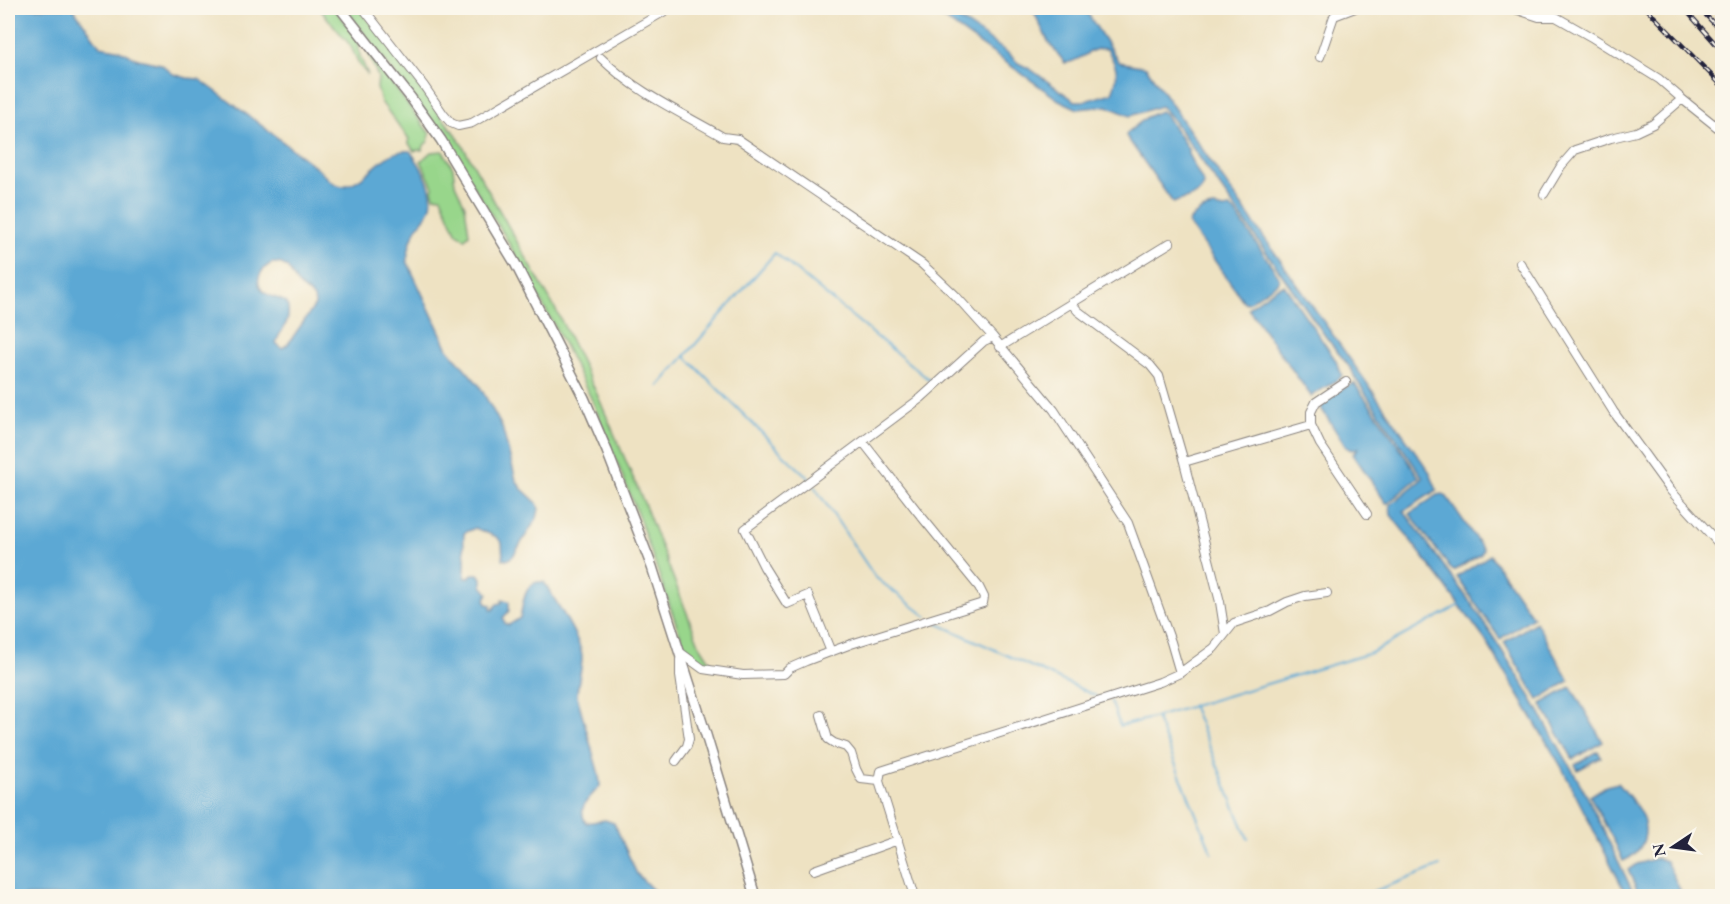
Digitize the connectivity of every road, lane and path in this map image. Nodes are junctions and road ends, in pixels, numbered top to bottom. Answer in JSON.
{"nodes":[{"id":1,"x":340,"y":8,"type":"edge"},
{"id":2,"x":363,"y":8,"type":"edge"},
{"id":3,"x":670,"y":8,"type":"edge"},
{"id":4,"x":1355,"y":8,"type":"edge"},
{"id":5,"x":1512,"y":8,"type":"edge"},
{"id":6,"x":1320,"y":57,"type":"dead end"},
{"id":7,"x":601,"y":58,"type":"dead end"},
{"id":8,"x":1682,"y":99,"type":"junction"},
{"id":9,"x":1722,"y":131,"type":"edge"},
{"id":10,"x":1544,"y":194,"type":"dead end"},
{"id":11,"x":1170,"y":243,"type":"dead end"},
{"id":12,"x":1520,"y":263,"type":"dead end"},
{"id":13,"x":1071,"y":303,"type":"junction"},
{"id":14,"x":993,"y":337,"type":"junction"},
{"id":15,"x":1000,"y":347,"type":"junction"},
{"id":16,"x":1346,"y":382,"type":"dead end"},
{"id":17,"x":1311,"y":425,"type":"junction"},
{"id":18,"x":863,"y":442,"type":"junction"},
{"id":19,"x":1184,"y":462,"type":"junction"},
{"id":20,"x":1367,"y":514,"type":"dead end"},
{"id":21,"x":1722,"y":547,"type":"edge"},
{"id":22,"x":1327,"y":593,"type":"dead end"},
{"id":23,"x":1225,"y":634,"type":"junction"},
{"id":24,"x":681,"y":652,"type":"junction"},
{"id":25,"x":831,"y":652,"type":"junction"},
{"id":26,"x":1180,"y":673,"type":"junction"},
{"id":27,"x":821,"y":715,"type":"dead end"},
{"id":28,"x":676,"y":761,"type":"dead end"},
{"id":29,"x":879,"y":781,"type":"junction"},
{"id":30,"x":898,"y":840,"type":"junction"},
{"id":31,"x":814,"y":870,"type":"dead end"},
{"id":32,"x":755,"y":897,"type":"edge"},
{"id":33,"x":915,"y":897,"type":"edge"}],
"edges":[{"from":1,"to":24,"type":"street"},
{"from":2,"to":3,"type":"street"},
{"from":4,"to":6,"type":"street"},
{"from":5,"to":8,"type":"street"},
{"from":7,"to":14,"type":"street"},
{"from":8,"to":9,"type":"street"},
{"from":8,"to":10,"type":"street"},
{"from":11,"to":13,"type":"street"},
{"from":12,"to":21,"type":"street"},
{"from":13,"to":15,"type":"street"},
{"from":13,"to":19,"type":"street"},
{"from":14,"to":15,"type":"street"},
{"from":14,"to":18,"type":"street"},
{"from":15,"to":26,"type":"street"},
{"from":16,"to":17,"type":"street"},
{"from":17,"to":19,"type":"street"},
{"from":17,"to":20,"type":"street"},
{"from":18,"to":25,"type":"street"},
{"from":18,"to":25,"type":"street"},
{"from":19,"to":23,"type":"street"},
{"from":22,"to":23,"type":"street"},
{"from":23,"to":26,"type":"street"},
{"from":24,"to":25,"type":"street"},
{"from":24,"to":28,"type":"street"},
{"from":24,"to":32,"type":"street"},
{"from":26,"to":29,"type":"street"},
{"from":27,"to":29,"type":"street"},
{"from":29,"to":30,"type":"street"},
{"from":30,"to":31,"type":"street"},
{"from":30,"to":33,"type":"street"}]}
